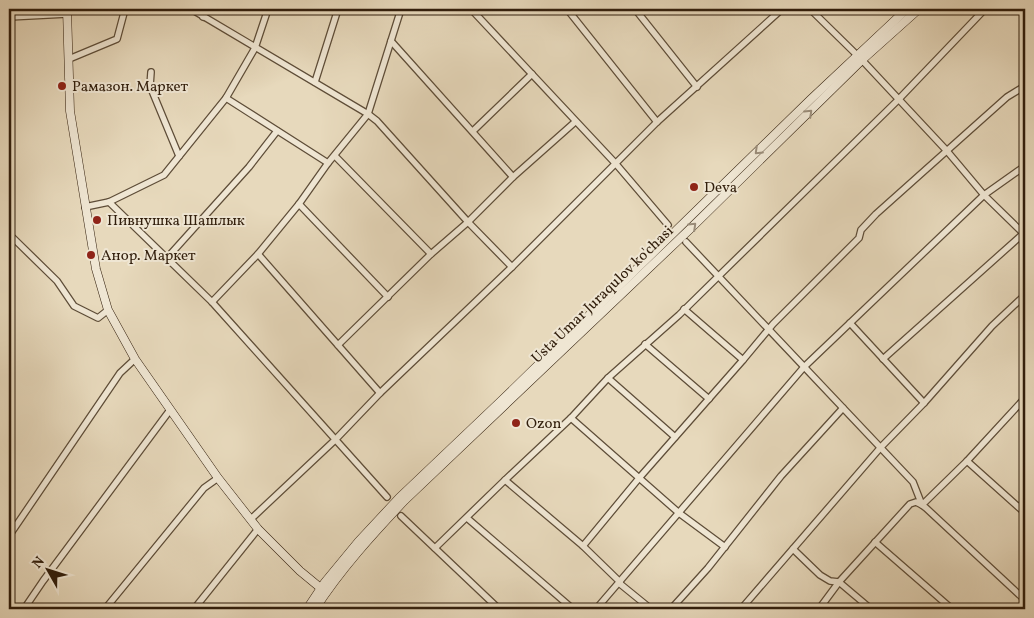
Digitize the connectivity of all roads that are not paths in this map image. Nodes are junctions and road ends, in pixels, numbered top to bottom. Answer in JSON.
{"nodes":[{"id":1,"x":125,"y":9,"type":"edge"},
{"id":2,"x":190,"y":9,"type":"edge"},
{"id":3,"x":206,"y":9,"type":"edge"},
{"id":4,"x":268,"y":9,"type":"edge"},
{"id":5,"x":338,"y":9,"type":"edge"},
{"id":6,"x":401,"y":9,"type":"edge"},
{"id":7,"x":471,"y":9,"type":"edge"},
{"id":8,"x":568,"y":9,"type":"edge"},
{"id":9,"x":635,"y":9,"type":"edge"},
{"id":10,"x":782,"y":9,"type":"edge"},
{"id":11,"x":810,"y":9,"type":"edge"},
{"id":12,"x":907,"y":9,"type":"edge"},
{"id":13,"x":919,"y":9,"type":"edge"},
{"id":14,"x":985,"y":9,"type":"edge"},
{"id":15,"x":67,"y":12,"type":"edge"},
{"id":16,"x":203,"y":16,"type":"junction"},
{"id":17,"x":9,"y":17,"type":"edge"},
{"id":18,"x":391,"y":41,"type":"junction"},
{"id":19,"x":256,"y":48,"type":"junction"},
{"id":20,"x":860,"y":58,"type":"junction"},
{"id":21,"x":69,"y":59,"type":"junction"},
{"id":22,"x":151,"y":72,"type":"dead end"},
{"id":23,"x":532,"y":74,"type":"junction"},
{"id":24,"x":316,"y":82,"type":"junction"},
{"id":25,"x":1025,"y":86,"type":"edge"},
{"id":26,"x":697,"y":87,"type":"junction"},
{"id":27,"x":9,"y":97,"type":"edge"},
{"id":28,"x":226,"y":98,"type":"junction"},
{"id":29,"x":898,"y":100,"type":"junction"},
{"id":30,"x":368,"y":114,"type":"junction"},
{"id":31,"x":575,"y":122,"type":"junction"},
{"id":32,"x":657,"y":122,"type":"junction"},
{"id":33,"x":278,"y":131,"type":"junction"},
{"id":34,"x":473,"y":131,"type":"junction"},
{"id":35,"x":9,"y":139,"type":"edge"},
{"id":36,"x":947,"y":151,"type":"junction"},
{"id":37,"x":179,"y":156,"type":"junction"},
{"id":38,"x":335,"y":156,"type":"junction"},
{"id":39,"x":328,"y":162,"type":"junction"},
{"id":40,"x":616,"y":164,"type":"junction"},
{"id":41,"x":1025,"y":166,"type":"edge"},
{"id":42,"x":513,"y":177,"type":"junction"},
{"id":43,"x":984,"y":195,"type":"junction"},
{"id":44,"x":109,"y":202,"type":"junction"},
{"id":45,"x":299,"y":204,"type":"junction"},
{"id":46,"x":85,"y":207,"type":"junction"},
{"id":47,"x":468,"y":222,"type":"junction"},
{"id":48,"x":668,"y":225,"type":"dead end"},
{"id":49,"x":9,"y":234,"type":"edge"},
{"id":50,"x":1024,"y":234,"type":"edge"},
{"id":51,"x":686,"y":242,"type":"dead end"},
{"id":52,"x":258,"y":254,"type":"junction"},
{"id":53,"x":431,"y":254,"type":"junction"},
{"id":54,"x":168,"y":258,"type":"junction"},
{"id":55,"x":512,"y":267,"type":"junction"},
{"id":56,"x":717,"y":276,"type":"junction"},
{"id":57,"x":1025,"y":295,"type":"edge"},
{"id":58,"x":388,"y":297,"type":"junction"},
{"id":59,"x":212,"y":302,"type":"junction"},
{"id":60,"x":684,"y":309,"type":"junction"},
{"id":61,"x":108,"y":310,"type":"junction"},
{"id":62,"x":850,"y":323,"type":"junction"},
{"id":63,"x":769,"y":328,"type":"junction"},
{"id":64,"x":645,"y":344,"type":"junction"},
{"id":65,"x":338,"y":345,"type":"junction"},
{"id":66,"x":135,"y":359,"type":"junction"},
{"id":67,"x":883,"y":359,"type":"junction"},
{"id":68,"x":743,"y":360,"type":"junction"},
{"id":69,"x":804,"y":367,"type":"junction"},
{"id":70,"x":608,"y":378,"type":"junction"},
{"id":71,"x":380,"y":393,"type":"junction"},
{"id":72,"x":1025,"y":398,"type":"edge"},
{"id":73,"x":709,"y":399,"type":"junction"},
{"id":74,"x":924,"y":403,"type":"junction"},
{"id":75,"x":843,"y":408,"type":"junction"},
{"id":76,"x":170,"y":410,"type":"junction"},
{"id":77,"x":571,"y":418,"type":"junction"},
{"id":78,"x":675,"y":437,"type":"junction"},
{"id":79,"x":335,"y":440,"type":"junction"},
{"id":80,"x":881,"y":447,"type":"junction"},
{"id":81,"x":967,"y":461,"type":"junction"},
{"id":82,"x":640,"y":477,"type":"junction"},
{"id":83,"x":218,"y":478,"type":"junction"},
{"id":84,"x":504,"y":480,"type":"junction"},
{"id":85,"x":387,"y":497,"type":"dead end"},
{"id":86,"x":1025,"y":501,"type":"edge"},
{"id":87,"x":922,"y":505,"type":"junction"},
{"id":88,"x":1019,"y":507,"type":"junction"},
{"id":89,"x":679,"y":513,"type":"junction"},
{"id":90,"x":1025,"y":513,"type":"edge"},
{"id":91,"x":401,"y":516,"type":"dead end"},
{"id":92,"x":467,"y":518,"type":"junction"},
{"id":93,"x":251,"y":519,"type":"junction"},
{"id":94,"x":258,"y":529,"type":"junction"},
{"id":95,"x":9,"y":536,"type":"edge"},
{"id":96,"x":875,"y":542,"type":"junction"},
{"id":97,"x":583,"y":546,"type":"junction"},
{"id":98,"x":725,"y":547,"type":"junction"},
{"id":99,"x":435,"y":548,"type":"junction"},
{"id":100,"x":793,"y":550,"type":"junction"},
{"id":101,"x":620,"y":582,"type":"junction"},
{"id":102,"x":840,"y":582,"type":"junction"},
{"id":103,"x":323,"y":590,"type":"junction"},
{"id":104,"x":1025,"y":600,"type":"edge"},
{"id":105,"x":24,"y":609,"type":"edge"},
{"id":106,"x":105,"y":609,"type":"edge"},
{"id":107,"x":194,"y":609,"type":"edge"},
{"id":108,"x":307,"y":609,"type":"edge"},
{"id":109,"x":315,"y":609,"type":"edge"},
{"id":110,"x":499,"y":609,"type":"edge"},
{"id":111,"x":573,"y":609,"type":"edge"},
{"id":112,"x":596,"y":609,"type":"edge"},
{"id":113,"x":651,"y":609,"type":"edge"},
{"id":114,"x":671,"y":609,"type":"edge"},
{"id":115,"x":741,"y":609,"type":"edge"},
{"id":116,"x":819,"y":609,"type":"edge"},
{"id":117,"x":871,"y":609,"type":"edge"},
{"id":118,"x":952,"y":609,"type":"edge"}],
"edges":[{"from":1,"to":21,"type":"street"},
{"from":2,"to":16,"type":"street"},
{"from":3,"to":16,"type":"street"},
{"from":4,"to":19,"type":"street"},
{"from":5,"to":24,"type":"street"},
{"from":6,"to":18,"type":"street"},
{"from":7,"to":23,"type":"street"},
{"from":8,"to":32,"type":"street"},
{"from":9,"to":26,"type":"street"},
{"from":10,"to":26,"type":"street"},
{"from":11,"to":20,"type":"street"},
{"from":12,"to":20,"type":"main road","name":"Usta Umar Juraqulov ko'chasi"},
{"from":13,"to":20,"type":"main road","name":"Usta Umar Juraqulov ko'chasi"},
{"from":14,"to":29,"type":"street"},
{"from":15,"to":17,"type":"street"},
{"from":15,"to":21,"type":"main road"},
{"from":16,"to":19,"type":"street"},
{"from":18,"to":30,"type":"street"},
{"from":18,"to":34,"type":"street"},
{"from":19,"to":24,"type":"street"},
{"from":19,"to":28,"type":"street"},
{"from":20,"to":29,"type":"street"},
{"from":20,"to":103,"type":"main road","name":"Usta Umar Juraqulov ko'chasi"},
{"from":21,"to":46,"type":"main road"},
{"from":22,"to":37,"type":"street"},
{"from":23,"to":31,"type":"street"},
{"from":23,"to":34,"type":"street"},
{"from":24,"to":30,"type":"street"},
{"from":25,"to":36,"type":"street"},
{"from":26,"to":32,"type":"street"},
{"from":27,"to":35,"type":"street"},
{"from":28,"to":33,"type":"street"},
{"from":28,"to":37,"type":"street"},
{"from":29,"to":36,"type":"street"},
{"from":29,"to":56,"type":"street"},
{"from":30,"to":38,"type":"street"},
{"from":30,"to":47,"type":"street"},
{"from":31,"to":40,"type":"street"},
{"from":31,"to":42,"type":"street"},
{"from":32,"to":40,"type":"street"},
{"from":33,"to":39,"type":"street"},
{"from":33,"to":54,"type":"street"},
{"from":34,"to":42,"type":"street"},
{"from":36,"to":43,"type":"street"},
{"from":36,"to":63,"type":"street"},
{"from":37,"to":44,"type":"street"},
{"from":38,"to":39,"type":"street"},
{"from":38,"to":53,"type":"street"},
{"from":39,"to":45,"type":"street"},
{"from":40,"to":48,"type":"street"},
{"from":40,"to":55,"type":"street"},
{"from":41,"to":43,"type":"street"},
{"from":42,"to":47,"type":"street"},
{"from":43,"to":50,"type":"street"},
{"from":43,"to":62,"type":"street"},
{"from":44,"to":46,"type":"street"},
{"from":44,"to":54,"type":"street"},
{"from":45,"to":52,"type":"street"},
{"from":45,"to":58,"type":"street"},
{"from":46,"to":61,"type":"main road"},
{"from":47,"to":53,"type":"street"},
{"from":47,"to":55,"type":"street"},
{"from":49,"to":61,"type":"street"},
{"from":50,"to":67,"type":"street"},
{"from":51,"to":56,"type":"street"},
{"from":52,"to":59,"type":"street"},
{"from":52,"to":65,"type":"street"},
{"from":53,"to":58,"type":"street"},
{"from":54,"to":59,"type":"street"},
{"from":55,"to":71,"type":"street"},
{"from":56,"to":60,"type":"street"},
{"from":56,"to":63,"type":"street"},
{"from":57,"to":74,"type":"street"},
{"from":58,"to":65,"type":"street"},
{"from":59,"to":79,"type":"street"},
{"from":60,"to":64,"type":"street"},
{"from":60,"to":68,"type":"street"},
{"from":61,"to":66,"type":"main road"},
{"from":62,"to":67,"type":"street"},
{"from":62,"to":69,"type":"street"},
{"from":63,"to":68,"type":"street"},
{"from":63,"to":69,"type":"street"},
{"from":64,"to":70,"type":"street"},
{"from":64,"to":73,"type":"street"},
{"from":65,"to":71,"type":"street"},
{"from":66,"to":76,"type":"main road"},
{"from":66,"to":95,"type":"street"},
{"from":67,"to":74,"type":"street"},
{"from":68,"to":73,"type":"street"},
{"from":69,"to":75,"type":"street"},
{"from":69,"to":89,"type":"street"},
{"from":70,"to":77,"type":"street"},
{"from":70,"to":78,"type":"street"},
{"from":71,"to":79,"type":"street"},
{"from":72,"to":81,"type":"street"},
{"from":73,"to":78,"type":"street"},
{"from":74,"to":80,"type":"street"},
{"from":75,"to":80,"type":"street"},
{"from":75,"to":98,"type":"street"},
{"from":76,"to":83,"type":"main road"},
{"from":76,"to":105,"type":"street"},
{"from":77,"to":82,"type":"street"},
{"from":77,"to":84,"type":"street"},
{"from":78,"to":82,"type":"street"},
{"from":79,"to":85,"type":"street"},
{"from":79,"to":93,"type":"street"},
{"from":80,"to":87,"type":"street"},
{"from":80,"to":100,"type":"street"},
{"from":81,"to":87,"type":"street"},
{"from":81,"to":88,"type":"street"},
{"from":82,"to":89,"type":"street"},
{"from":82,"to":97,"type":"street"},
{"from":83,"to":93,"type":"main road"},
{"from":83,"to":106,"type":"street"},
{"from":84,"to":92,"type":"street"},
{"from":84,"to":97,"type":"street"},
{"from":86,"to":88,"type":"street"},
{"from":87,"to":96,"type":"street"},
{"from":87,"to":104,"type":"street"},
{"from":88,"to":90,"type":"street"},
{"from":89,"to":98,"type":"street"},
{"from":89,"to":101,"type":"street"},
{"from":91,"to":99,"type":"street"},
{"from":92,"to":99,"type":"street"},
{"from":92,"to":111,"type":"street"},
{"from":93,"to":94,"type":"main road"},
{"from":94,"to":103,"type":"main road"},
{"from":94,"to":107,"type":"street"},
{"from":96,"to":102,"type":"street"},
{"from":96,"to":118,"type":"street"},
{"from":97,"to":101,"type":"street"},
{"from":98,"to":114,"type":"street"},
{"from":99,"to":110,"type":"street"},
{"from":100,"to":102,"type":"street"},
{"from":100,"to":115,"type":"street"},
{"from":101,"to":112,"type":"street"},
{"from":101,"to":113,"type":"street"},
{"from":102,"to":116,"type":"street"},
{"from":102,"to":117,"type":"street"},
{"from":103,"to":108,"type":"main road","name":"Usta Umar Juraqulov ko'chasi"},
{"from":103,"to":109,"type":"main road","name":"Usta Umar Juraqulov ko'chasi"}]}
